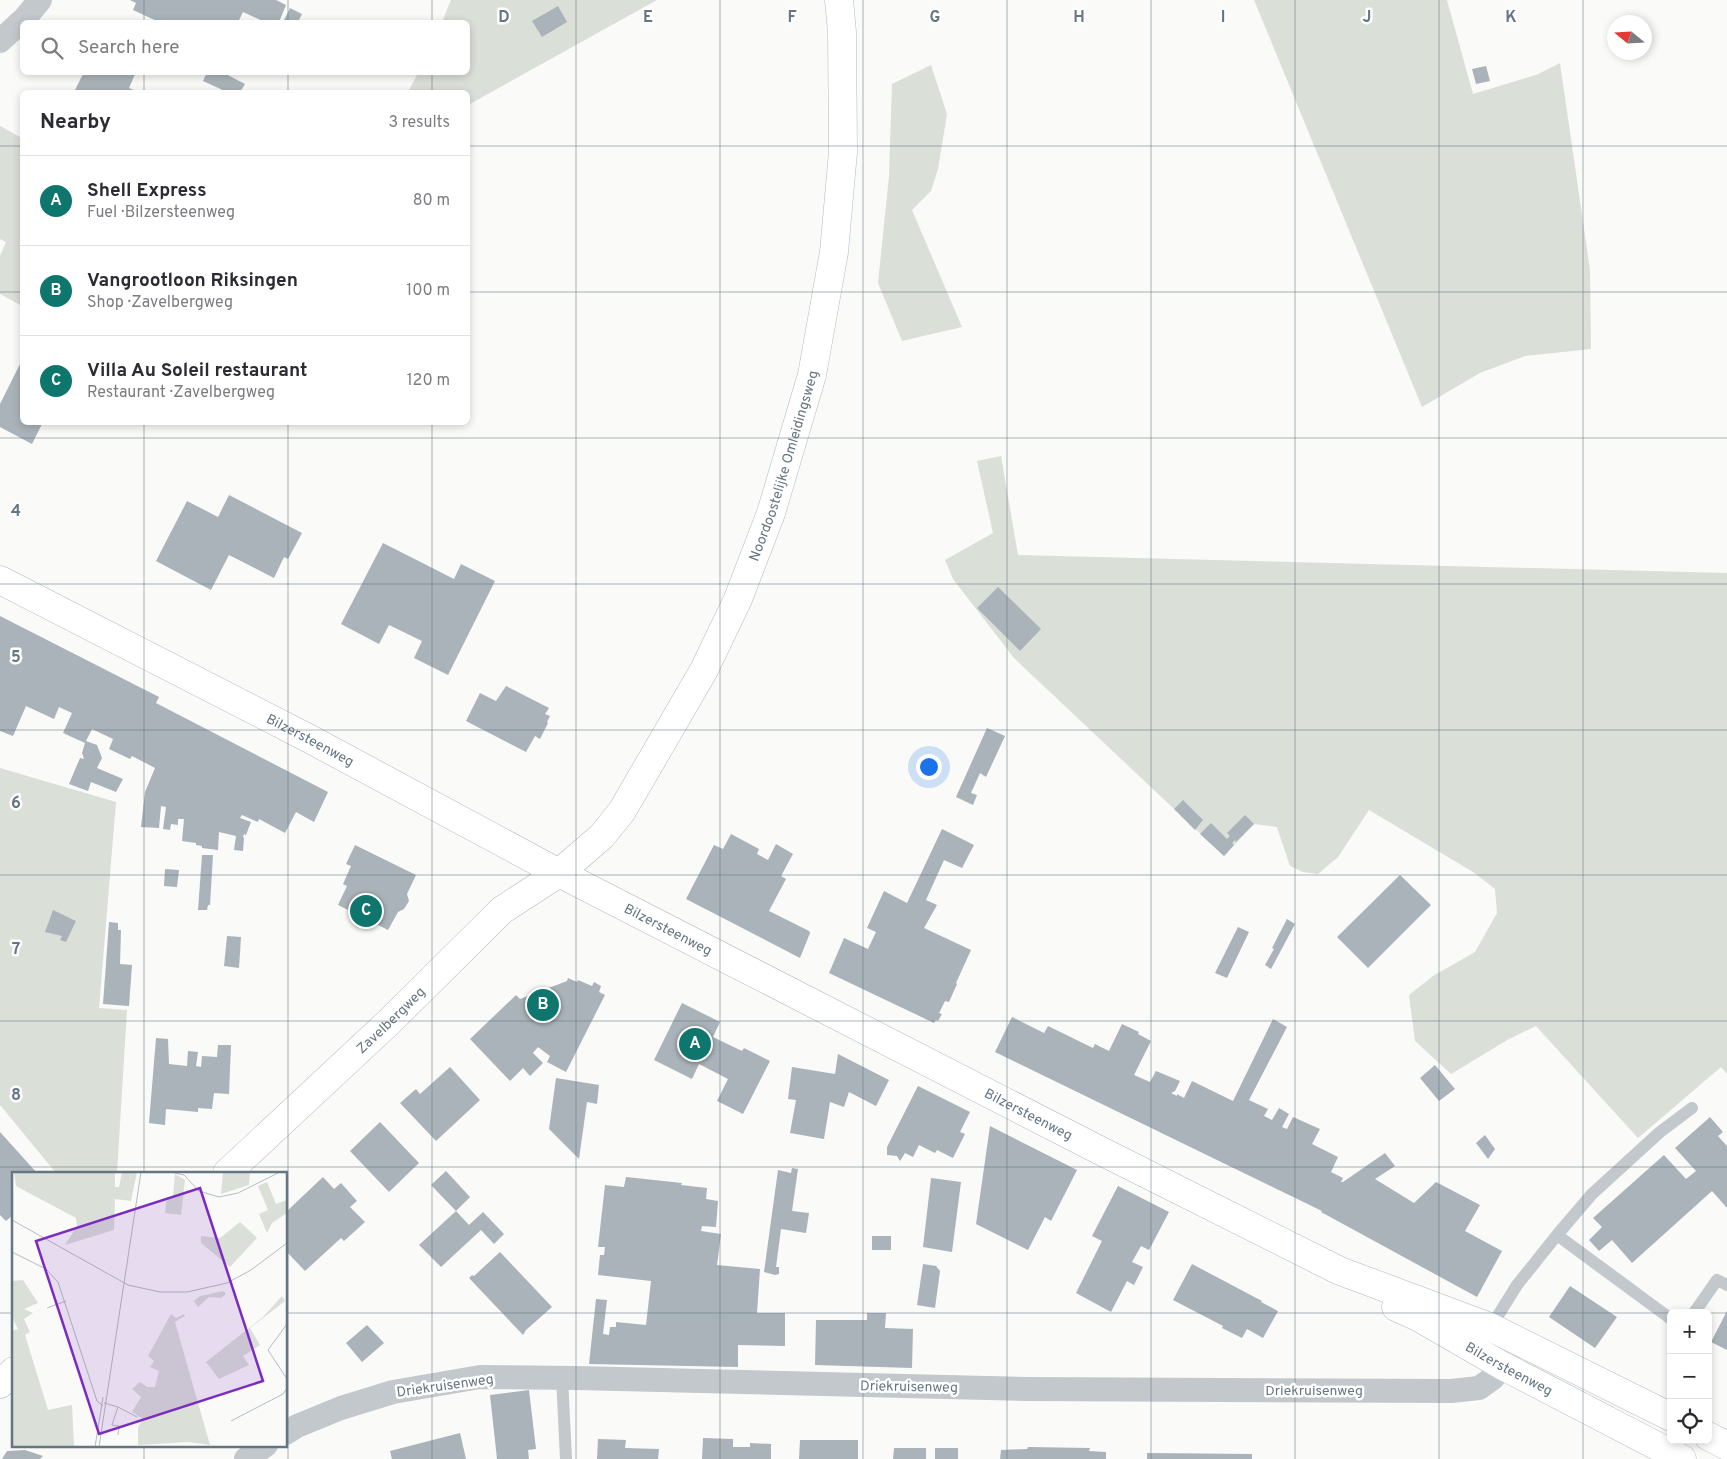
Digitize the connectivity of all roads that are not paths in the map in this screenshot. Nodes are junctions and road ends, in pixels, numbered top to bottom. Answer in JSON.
{"nodes":[{"id":1,"x":40,"y":0,"type":"edge"},
{"id":2,"x":839,"y":0,"type":"edge"},
{"id":3,"x":23,"y":20,"type":"edge"},
{"id":4,"x":20,"y":23,"type":"edge"},
{"id":5,"x":0,"y":41,"type":"edge"},
{"id":6,"x":0,"y":580,"type":"edge"},
{"id":7,"x":559,"y":874,"type":"junction"},
{"id":8,"x":1692,"y":1108,"type":"dead end"},
{"id":9,"x":228,"y":1172,"type":"edge"},
{"id":10,"x":1557,"y":1235,"type":"junction"},
{"id":11,"x":1340,"y":1271,"type":"junction"},
{"id":12,"x":1727,"y":1285,"type":"edge"},
{"id":13,"x":1697,"y":1309,"type":"edge"},
{"id":14,"x":1667,"y":1317,"type":"edge"},
{"id":15,"x":1490,"y":1327,"type":"junction"},
{"id":16,"x":1518,"y":1340,"type":"junction"},
{"id":17,"x":1476,"y":1351,"type":"junction"},
{"id":18,"x":1501,"y":1366,"type":"junction"},
{"id":19,"x":12,"y":1373,"type":"edge"},
{"id":20,"x":562,"y":1377,"type":"junction"},
{"id":21,"x":0,"y":1384,"type":"edge"},
{"id":22,"x":1667,"y":1415,"type":"edge"},
{"id":23,"x":288,"y":1431,"type":"edge"},
{"id":24,"x":1712,"y":1438,"type":"edge"},
{"id":25,"x":265,"y":1446,"type":"edge"},
{"id":26,"x":1727,"y":1446,"type":"edge"},
{"id":27,"x":246,"y":1459,"type":"edge"},
{"id":28,"x":566,"y":1459,"type":"edge"},
{"id":29,"x":1682,"y":1459,"type":"edge"}],
"edges":[{"from":1,"to":3,"type":"street"},
{"from":2,"to":7,"type":"main road","name":"Noordoostelijke Omleidingsweg"},
{"from":4,"to":5,"type":"street"},
{"from":6,"to":7,"type":"main road","name":"Bilzersteenweg"},
{"from":7,"to":9,"type":"main road","name":"Zavelbergweg"},
{"from":7,"to":11,"type":"main road","name":"Bilzersteenweg"},
{"from":8,"to":10,"type":"lane"},
{"from":10,"to":14,"type":"lane"},
{"from":10,"to":15,"type":"lane"},
{"from":11,"to":15,"type":"main road","name":"Bilzersteenweg"},
{"from":11,"to":17,"type":"main road","name":"Bilzersteenweg"},
{"from":12,"to":13,"type":"lane"},
{"from":15,"to":16,"type":"main road","name":"Bilzersteenweg"},
{"from":15,"to":17,"type":"lane"},
{"from":16,"to":18,"type":"street","name":"Driekruisenweg"},
{"from":16,"to":22,"type":"main road","name":"Bilzersteenweg"},
{"from":17,"to":18,"type":"main road","name":"Bilzersteenweg"},
{"from":18,"to":20,"type":"street","name":"Driekruisenweg"},
{"from":18,"to":29,"type":"main road","name":"Bilzersteenweg"},
{"from":19,"to":21,"type":"main road"},
{"from":20,"to":23,"type":"street","name":"Driekruisenweg"},
{"from":20,"to":28,"type":"lane"},
{"from":24,"to":26,"type":"main road"},
{"from":25,"to":27,"type":"street"}]}
